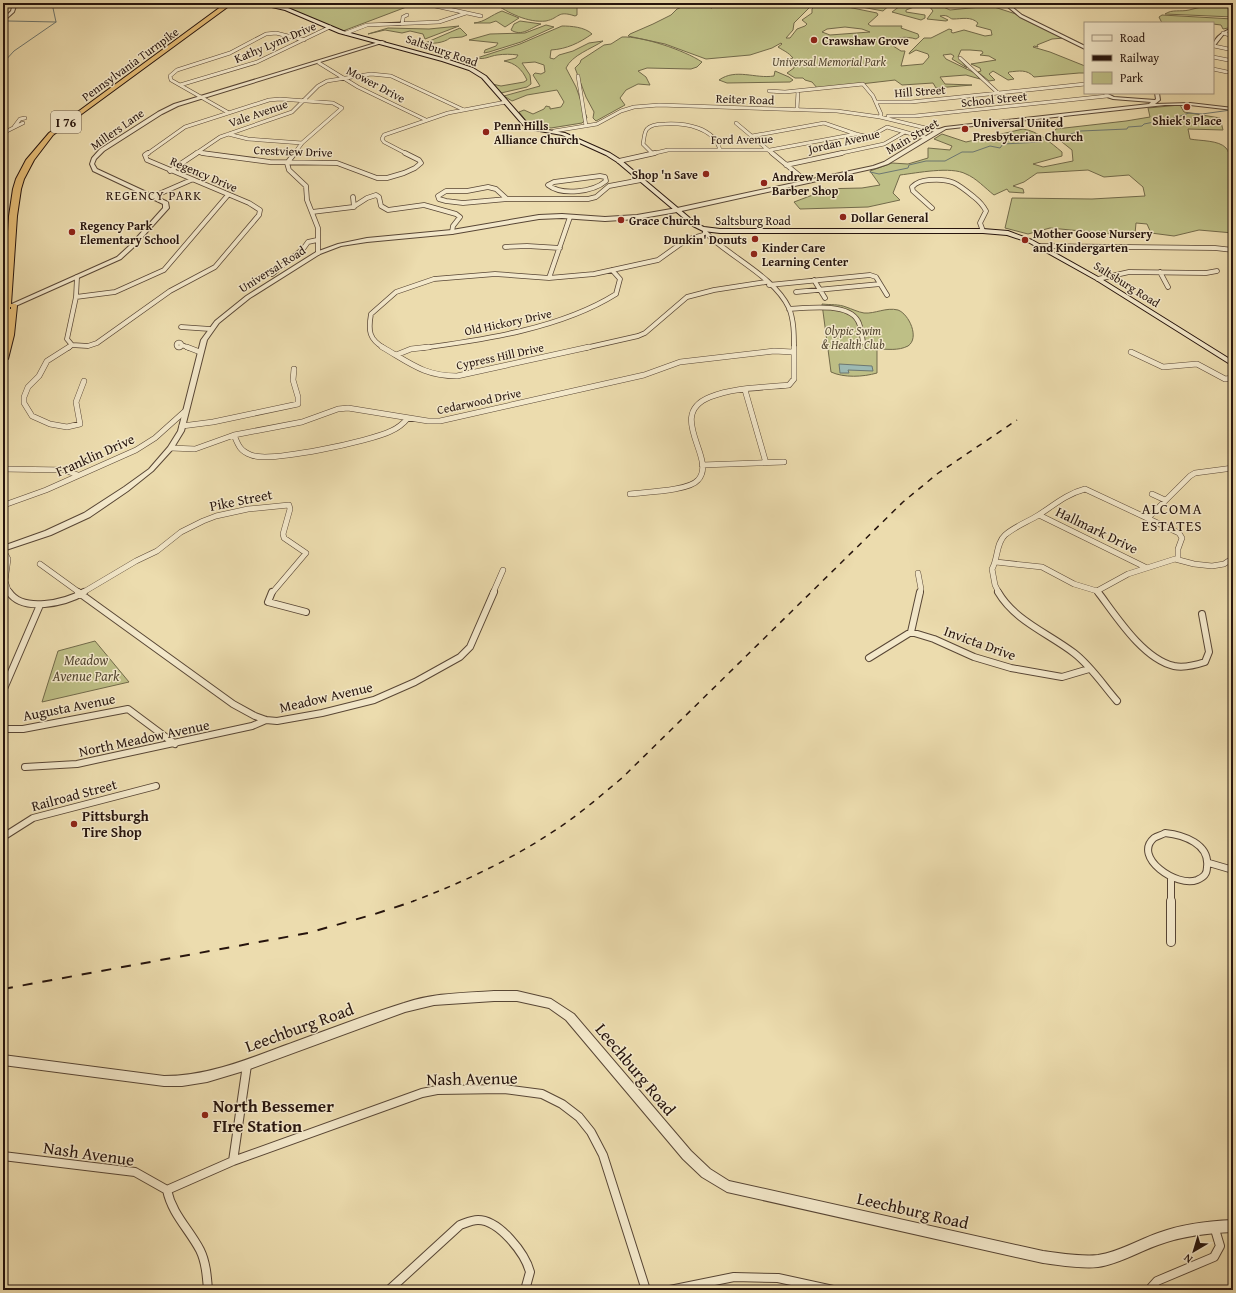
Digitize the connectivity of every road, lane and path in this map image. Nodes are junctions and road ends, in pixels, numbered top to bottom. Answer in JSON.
{"nodes":[{"id":1,"x":15,"y":3,"type":"edge"},
{"id":2,"x":230,"y":3,"type":"edge"},
{"id":3,"x":235,"y":3,"type":"edge"},
{"id":4,"x":256,"y":3,"type":"edge"},
{"id":5,"x":1005,"y":3,"type":"edge"},
{"id":6,"x":269,"y":4,"type":"edge"},
{"id":7,"x":435,"y":6,"type":"dead end"},
{"id":8,"x":466,"y":13,"type":"junction"},
{"id":9,"x":407,"y":15,"type":"dead end"},
{"id":10,"x":480,"y":16,"type":"dead end"},
{"id":11,"x":3,"y":20,"type":"edge"},
{"id":12,"x":402,"y":24,"type":"junction"},
{"id":13,"x":330,"y":28,"type":"junction"},
{"id":14,"x":1233,"y":29,"type":"edge"},
{"id":15,"x":346,"y":33,"type":"junction"},
{"id":16,"x":1223,"y":34,"type":"junction"},
{"id":17,"x":1233,"y":36,"type":"edge"},
{"id":18,"x":304,"y":40,"type":"junction"},
{"id":19,"x":383,"y":42,"type":"junction"},
{"id":20,"x":1214,"y":46,"type":"edge"},
{"id":21,"x":1084,"y":48,"type":"edge"},
{"id":22,"x":1233,"y":50,"type":"edge"},
{"id":23,"x":1214,"y":57,"type":"edge"},
{"id":24,"x":960,"y":58,"type":"dead end"},
{"id":25,"x":1233,"y":61,"type":"edge"},
{"id":26,"x":319,"y":63,"type":"junction"},
{"id":27,"x":1214,"y":69,"type":"edge"},
{"id":28,"x":1227,"y":72,"type":"dead end"},
{"id":29,"x":578,"y":76,"type":"dead end"},
{"id":30,"x":344,"y":78,"type":"junction"},
{"id":31,"x":1084,"y":84,"type":"edge"},
{"id":32,"x":180,"y":85,"type":"junction"},
{"id":33,"x":769,"y":91,"type":"dead end"},
{"id":34,"x":798,"y":91,"type":"junction"},
{"id":35,"x":998,"y":93,"type":"junction"},
{"id":36,"x":1157,"y":94,"type":"edge"},
{"id":37,"x":1107,"y":95,"type":"edge"},
{"id":38,"x":202,"y":98,"type":"junction"},
{"id":39,"x":303,"y":100,"type":"junction"},
{"id":40,"x":1156,"y":101,"type":"junction"},
{"id":41,"x":506,"y":102,"type":"junction"},
{"id":42,"x":876,"y":102,"type":"junction"},
{"id":43,"x":1177,"y":103,"type":"junction"},
{"id":44,"x":1148,"y":106,"type":"junction"},
{"id":45,"x":797,"y":109,"type":"junction"},
{"id":46,"x":1233,"y":109,"type":"edge"},
{"id":47,"x":464,"y":110,"type":"junction"},
{"id":48,"x":229,"y":113,"type":"junction"},
{"id":49,"x":882,"y":117,"type":"junction"},
{"id":50,"x":25,"y":118,"type":"dead end"},
{"id":51,"x":426,"y":120,"type":"junction"},
{"id":52,"x":23,"y":123,"type":"dead end"},
{"id":53,"x":736,"y":123,"type":"dead end"},
{"id":54,"x":586,"y":126,"type":"junction"},
{"id":55,"x":13,"y":128,"type":"junction"},
{"id":56,"x":938,"y":131,"type":"junction"},
{"id":57,"x":554,"y":132,"type":"junction"},
{"id":58,"x":905,"y":132,"type":"junction"},
{"id":59,"x":3,"y":133,"type":"edge"},
{"id":60,"x":227,"y":134,"type":"junction"},
{"id":61,"x":856,"y":134,"type":"junction"},
{"id":62,"x":752,"y":136,"type":"junction"},
{"id":63,"x":926,"y":138,"type":"junction"},
{"id":64,"x":302,"y":143,"type":"junction"},
{"id":65,"x":720,"y":150,"type":"junction"},
{"id":66,"x":770,"y":150,"type":"junction"},
{"id":67,"x":197,"y":152,"type":"junction"},
{"id":68,"x":652,"y":153,"type":"junction"},
{"id":69,"x":618,"y":161,"type":"junction"},
{"id":70,"x":287,"y":163,"type":"junction"},
{"id":71,"x":786,"y":165,"type":"junction"},
{"id":72,"x":170,"y":171,"type":"junction"},
{"id":73,"x":191,"y":180,"type":"junction"},
{"id":74,"x":641,"y":180,"type":"junction"},
{"id":75,"x":806,"y":181,"type":"junction"},
{"id":76,"x":604,"y":183,"type":"junction"},
{"id":77,"x":610,"y":186,"type":"junction"},
{"id":78,"x":228,"y":195,"type":"junction"},
{"id":79,"x":503,"y":196,"type":"junction"},
{"id":80,"x":152,"y":197,"type":"junction"},
{"id":81,"x":353,"y":197,"type":"dead end"},
{"id":82,"x":507,"y":199,"type":"junction"},
{"id":83,"x":498,"y":200,"type":"junction"},
{"id":84,"x":354,"y":207,"type":"junction"},
{"id":85,"x":932,"y":208,"type":"dead end"},
{"id":86,"x":677,"y":210,"type":"junction"},
{"id":87,"x":312,"y":212,"type":"junction"},
{"id":88,"x":570,"y":217,"type":"junction"},
{"id":89,"x":983,"y":231,"type":"junction"},
{"id":90,"x":452,"y":232,"type":"junction"},
{"id":91,"x":705,"y":232,"type":"junction"},
{"id":92,"x":317,"y":240,"type":"junction"},
{"id":93,"x":1038,"y":246,"type":"junction"},
{"id":94,"x":505,"y":247,"type":"dead end"},
{"id":95,"x":560,"y":248,"type":"junction"},
{"id":96,"x":1233,"y":250,"type":"edge"},
{"id":97,"x":318,"y":253,"type":"junction"},
{"id":98,"x":612,"y":270,"type":"junction"},
{"id":99,"x":1217,"y":271,"type":"dead end"},
{"id":100,"x":1160,"y":272,"type":"junction"},
{"id":101,"x":272,"y":274,"type":"dead end"},
{"id":102,"x":77,"y":277,"type":"junction"},
{"id":103,"x":549,"y":278,"type":"junction"},
{"id":104,"x":1098,"y":279,"type":"junction"},
{"id":105,"x":814,"y":280,"type":"junction"},
{"id":106,"x":768,"y":284,"type":"junction"},
{"id":107,"x":880,"y":284,"type":"junction"},
{"id":108,"x":1168,"y":287,"type":"dead end"},
{"id":109,"x":820,"y":290,"type":"junction"},
{"id":110,"x":796,"y":292,"type":"dead end"},
{"id":111,"x":887,"y":295,"type":"dead end"},
{"id":112,"x":76,"y":297,"type":"junction"},
{"id":113,"x":825,"y":298,"type":"dead end"},
{"id":114,"x":8,"y":307,"type":"edge"},
{"id":115,"x":789,"y":309,"type":"junction"},
{"id":116,"x":181,"y":327,"type":"dead end"},
{"id":117,"x":210,"y":329,"type":"junction"},
{"id":118,"x":3,"y":334,"type":"edge"},
{"id":119,"x":863,"y":342,"type":"dead end"},
{"id":120,"x":72,"y":345,"type":"junction"},
{"id":121,"x":182,"y":345,"type":"dead end"},
{"id":122,"x":200,"y":352,"type":"junction"},
{"id":123,"x":793,"y":352,"type":"junction"},
{"id":124,"x":1131,"y":352,"type":"dead end"},
{"id":125,"x":396,"y":355,"type":"junction"},
{"id":126,"x":3,"y":359,"type":"edge"},
{"id":127,"x":1233,"y":364,"type":"edge"},
{"id":128,"x":294,"y":369,"type":"dead end"},
{"id":129,"x":1233,"y":378,"type":"edge"},
{"id":130,"x":84,"y":381,"type":"dead end"},
{"id":131,"x":745,"y":390,"type":"junction"},
{"id":132,"x":184,"y":412,"type":"junction"},
{"id":133,"x":408,"y":418,"type":"junction"},
{"id":134,"x":182,"y":426,"type":"junction"},
{"id":135,"x":234,"y":435,"type":"junction"},
{"id":136,"x":170,"y":448,"type":"junction"},
{"id":137,"x":784,"y":462,"type":"dead end"},
{"id":138,"x":766,"y":463,"type":"junction"},
{"id":139,"x":702,"y":465,"type":"junction"},
{"id":140,"x":1233,"y":468,"type":"edge"},
{"id":141,"x":3,"y":469,"type":"edge"},
{"id":142,"x":78,"y":475,"type":"junction"},
{"id":143,"x":630,"y":494,"type":"dead end"},
{"id":144,"x":1152,"y":494,"type":"dead end"},
{"id":145,"x":1165,"y":500,"type":"junction"},
{"id":146,"x":7,"y":504,"type":"dead end"},
{"id":147,"x":1039,"y":515,"type":"junction"},
{"id":148,"x":1148,"y":518,"type":"junction"},
{"id":149,"x":3,"y":550,"type":"edge"},
{"id":150,"x":1233,"y":558,"type":"edge"},
{"id":151,"x":1178,"y":559,"type":"junction"},
{"id":152,"x":996,"y":562,"type":"junction"},
{"id":153,"x":40,"y":564,"type":"dead end"},
{"id":154,"x":1145,"y":567,"type":"junction"},
{"id":155,"x":503,"y":570,"type":"dead end"},
{"id":156,"x":918,"y":573,"type":"dead end"},
{"id":157,"x":1097,"y":591,"type":"junction"},
{"id":158,"x":80,"y":594,"type":"junction"},
{"id":159,"x":40,"y":605,"type":"junction"},
{"id":160,"x":306,"y":612,"type":"dead end"},
{"id":161,"x":1202,"y":614,"type":"dead end"},
{"id":162,"x":911,"y":632,"type":"junction"},
{"id":163,"x":869,"y":658,"type":"dead end"},
{"id":164,"x":1089,"y":669,"type":"junction"},
{"id":165,"x":3,"y":691,"type":"edge"},
{"id":166,"x":1116,"y":701,"type":"dead end"},
{"id":167,"x":266,"y":720,"type":"junction"},
{"id":168,"x":3,"y":729,"type":"edge"},
{"id":169,"x":175,"y":744,"type":"junction"},
{"id":170,"x":24,"y":767,"type":"dead end"},
{"id":171,"x":156,"y":786,"type":"dead end"},
{"id":172,"x":3,"y":837,"type":"edge"},
{"id":173,"x":1209,"y":863,"type":"junction"},
{"id":174,"x":1233,"y":870,"type":"edge"},
{"id":175,"x":1172,"y":879,"type":"junction"},
{"id":176,"x":1171,"y":942,"type":"dead end"},
{"id":177,"x":3,"y":1060,"type":"edge"},
{"id":178,"x":247,"y":1065,"type":"junction"},
{"id":179,"x":3,"y":1156,"type":"edge"},
{"id":180,"x":233,"y":1161,"type":"junction"},
{"id":181,"x":168,"y":1190,"type":"junction"},
{"id":182,"x":1214,"y":1226,"type":"junction"},
{"id":183,"x":1233,"y":1226,"type":"edge"},
{"id":184,"x":208,"y":1290,"type":"edge"},
{"id":185,"x":389,"y":1290,"type":"edge"},
{"id":186,"x":525,"y":1290,"type":"edge"},
{"id":187,"x":646,"y":1290,"type":"edge"},
{"id":188,"x":670,"y":1290,"type":"edge"},
{"id":189,"x":833,"y":1290,"type":"edge"},
{"id":190,"x":1150,"y":1290,"type":"edge"}],
"edges":[{"from":1,"to":11,"type":"street"},
{"from":2,"to":114,"type":"highway","name":"Pennsylvania Turnpike","number":"I 76"},
{"from":3,"to":114,"type":"highway","name":"Pennsylvania Turnpike","number":"I 76"},
{"from":4,"to":6,"type":"main road","name":"Saltsburg Road"},
{"from":5,"to":21,"type":"street"},
{"from":6,"to":13,"type":"main road","name":"Saltsburg Road"},
{"from":7,"to":8,"type":"street"},
{"from":8,"to":10,"type":"street"},
{"from":8,"to":12,"type":"street"},
{"from":9,"to":12,"type":"street"},
{"from":12,"to":15,"type":"street"},
{"from":13,"to":15,"type":"main road","name":"Saltsburg Road"},
{"from":13,"to":18,"type":"street","name":"Kathy Lynn Drive"},
{"from":14,"to":16,"type":"street"},
{"from":15,"to":19,"type":"main road","name":"Saltsburg Road"},
{"from":16,"to":17,"type":"street"},
{"from":16,"to":20,"type":"street"},
{"from":18,"to":32,"type":"street","name":"Kathy Lynn Drive"},
{"from":18,"to":32,"type":"street"},
{"from":19,"to":26,"type":"street","name":"Millers Lane"},
{"from":19,"to":41,"type":"main road","name":"Saltsburg Road"},
{"from":20,"to":22,"type":"street"},
{"from":23,"to":25,"type":"street"},
{"from":24,"to":35,"type":"street"},
{"from":26,"to":30,"type":"street","name":"Mower Drive"},
{"from":26,"to":38,"type":"street","name":"Millers Lane"},
{"from":27,"to":28,"type":"street"},
{"from":29,"to":54,"type":"street"},
{"from":30,"to":39,"type":"street","name":"Vale Avenue"},
{"from":30,"to":47,"type":"street","name":"Vale Avenue"},
{"from":30,"to":51,"type":"street","name":"Mower Drive"},
{"from":31,"to":35,"type":"street","name":"Hill Street"},
{"from":32,"to":38,"type":"street"},
{"from":33,"to":34,"type":"street"},
{"from":34,"to":42,"type":"street"},
{"from":34,"to":45,"type":"street"},
{"from":35,"to":42,"type":"street","name":"Hill Street"},
{"from":36,"to":40,"type":"street"},
{"from":37,"to":40,"type":"street"},
{"from":37,"to":49,"type":"street","name":"School Street"},
{"from":38,"to":48,"type":"street"},
{"from":38,"to":80,"type":"street","name":"Millers Lane"},
{"from":39,"to":48,"type":"street"},
{"from":39,"to":60,"type":"street","name":"Vale Avenue"},
{"from":39,"to":64,"type":"street"},
{"from":40,"to":43,"type":"street"},
{"from":40,"to":44,"type":"street"},
{"from":41,"to":47,"type":"street","name":"Crestview Drive"},
{"from":41,"to":57,"type":"main road","name":"Saltsburg Road"},
{"from":42,"to":49,"type":"street"},
{"from":43,"to":44,"type":"street","name":"Main Street"},
{"from":43,"to":46,"type":"street","name":"Main Street"},
{"from":44,"to":56,"type":"street","name":"Main Street"},
{"from":45,"to":49,"type":"street","name":"Reiter Road"},
{"from":45,"to":54,"type":"street","name":"Reiter Road"},
{"from":47,"to":51,"type":"street","name":"Crestview Drive"},
{"from":48,"to":72,"type":"street","name":"Regency Drive"},
{"from":49,"to":56,"type":"street","name":"Reiter Road"},
{"from":50,"to":55,"type":"street"},
{"from":51,"to":70,"type":"street","name":"Crestview Drive"},
{"from":52,"to":55,"type":"street"},
{"from":53,"to":62,"type":"street"},
{"from":54,"to":57,"type":"street","name":"Reiter Road"},
{"from":55,"to":59,"type":"street"},
{"from":56,"to":63,"type":"street","name":"Main Street"},
{"from":57,"to":69,"type":"main road","name":"Saltsburg Road"},
{"from":58,"to":61,"type":"street","name":"Ford Avenue"},
{"from":58,"to":63,"type":"street"},
{"from":58,"to":71,"type":"street","name":"Jordan Avenue"},
{"from":60,"to":64,"type":"street"},
{"from":60,"to":67,"type":"street","name":"Vale Avenue"},
{"from":61,"to":62,"type":"street"},
{"from":61,"to":66,"type":"street","name":"Ford Avenue"},
{"from":62,"to":66,"type":"street"},
{"from":63,"to":75,"type":"street","name":"Main Street"},
{"from":64,"to":70,"type":"street"},
{"from":65,"to":66,"type":"street","name":"Ford Avenue"},
{"from":65,"to":68,"type":"street","name":"Ford Avenue"},
{"from":65,"to":68,"type":"street"},
{"from":66,"to":71,"type":"street"},
{"from":67,"to":70,"type":"street","name":"Crestview Drive"},
{"from":67,"to":72,"type":"street","name":"Vale Avenue"},
{"from":68,"to":69,"type":"street","name":"Ford Avenue"},
{"from":69,"to":74,"type":"main road","name":"Saltsburg Road"},
{"from":70,"to":87,"type":"street"},
{"from":71,"to":75,"type":"street"},
{"from":72,"to":73,"type":"street","name":"Regency Drive"},
{"from":73,"to":78,"type":"street","name":"Regency Drive"},
{"from":73,"to":80,"type":"street"},
{"from":74,"to":77,"type":"street"},
{"from":74,"to":86,"type":"main road","name":"Saltsburg Road"},
{"from":75,"to":86,"type":"street","name":"Main Street"},
{"from":76,"to":76,"type":"street"},
{"from":76,"to":77,"type":"street"},
{"from":77,"to":82,"type":"street"},
{"from":78,"to":112,"type":"street"},
{"from":78,"to":120,"type":"street","name":"Regency Drive"},
{"from":79,"to":82,"type":"street"},
{"from":79,"to":83,"type":"street"},
{"from":79,"to":83,"type":"street"},
{"from":80,"to":102,"type":"street","name":"Millers Lane"},
{"from":81,"to":84,"type":"street"},
{"from":82,"to":83,"type":"street"},
{"from":84,"to":87,"type":"street"},
{"from":84,"to":90,"type":"street"},
{"from":85,"to":89,"type":"street"},
{"from":86,"to":88,"type":"street","name":"Universal Road"},
{"from":86,"to":91,"type":"main road","name":"Saltsburg Road"},
{"from":87,"to":92,"type":"street"},
{"from":88,"to":90,"type":"street","name":"Universal Road"},
{"from":88,"to":95,"type":"street"},
{"from":89,"to":91,"type":"main road","name":"Saltsburg Road"},
{"from":89,"to":93,"type":"main road","name":"Saltsburg Road"},
{"from":90,"to":97,"type":"street","name":"Universal Road"},
{"from":91,"to":98,"type":"street","name":"Cypress Hill Drive"},
{"from":91,"to":106,"type":"street"},
{"from":92,"to":97,"type":"street"},
{"from":92,"to":101,"type":"street"},
{"from":93,"to":96,"type":"street"},
{"from":93,"to":104,"type":"main road","name":"Saltsburg Road"},
{"from":94,"to":95,"type":"street"},
{"from":95,"to":103,"type":"street"},
{"from":97,"to":117,"type":"street","name":"Universal Road"},
{"from":98,"to":103,"type":"street","name":"Cypress Hill Drive"},
{"from":98,"to":125,"type":"street","name":"Old Hickory Drive"},
{"from":99,"to":100,"type":"street"},
{"from":100,"to":104,"type":"street"},
{"from":100,"to":108,"type":"street"},
{"from":102,"to":112,"type":"street"},
{"from":102,"to":114,"type":"street","name":"Millers Lane"},
{"from":103,"to":125,"type":"street","name":"Cypress Hill Drive"},
{"from":104,"to":127,"type":"main road","name":"Saltsburg Road"},
{"from":105,"to":106,"type":"street","name":"Cypress Hill Drive"},
{"from":105,"to":107,"type":"street","name":"Cypress Hill Drive"},
{"from":105,"to":109,"type":"street"},
{"from":106,"to":115,"type":"street"},
{"from":106,"to":125,"type":"street","name":"Cypress Hill Drive"},
{"from":107,"to":109,"type":"street"},
{"from":107,"to":111,"type":"street"},
{"from":109,"to":110,"type":"street"},
{"from":109,"to":113,"type":"street"},
{"from":112,"to":120,"type":"street"},
{"from":114,"to":118,"type":"highway","name":"Pennsylvania Turnpike","number":"I 76"},
{"from":114,"to":126,"type":"highway","name":"Pennsylvania Turnpike","number":"I 76"},
{"from":115,"to":119,"type":"street"},
{"from":115,"to":123,"type":"street"},
{"from":116,"to":117,"type":"street"},
{"from":117,"to":122,"type":"street","name":"Universal Road"},
{"from":120,"to":130,"type":"street"},
{"from":121,"to":122,"type":"street"},
{"from":122,"to":132,"type":"street","name":"Universal Road"},
{"from":123,"to":131,"type":"street"},
{"from":123,"to":133,"type":"street","name":"Cedarwood Drive"},
{"from":124,"to":129,"type":"street"},
{"from":128,"to":134,"type":"street"},
{"from":131,"to":138,"type":"street"},
{"from":131,"to":139,"type":"street"},
{"from":132,"to":134,"type":"street","name":"Universal Road"},
{"from":132,"to":142,"type":"street","name":"Franklin Drive"},
{"from":133,"to":135,"type":"street","name":"Cedarwood Drive"},
{"from":133,"to":135,"type":"street"},
{"from":134,"to":136,"type":"street","name":"Universal Road"},
{"from":135,"to":136,"type":"street","name":"Cedarwood Drive"},
{"from":136,"to":149,"type":"street","name":"Universal Road"},
{"from":137,"to":138,"type":"street"},
{"from":138,"to":139,"type":"street"},
{"from":139,"to":143,"type":"street"},
{"from":140,"to":145,"type":"street"},
{"from":141,"to":142,"type":"street"},
{"from":142,"to":146,"type":"street","name":"Franklin Drive"},
{"from":144,"to":145,"type":"street"},
{"from":145,"to":148,"type":"street"},
{"from":147,"to":148,"type":"street"},
{"from":147,"to":152,"type":"street"},
{"from":147,"to":154,"type":"street","name":"Hallmark Drive"},
{"from":148,"to":151,"type":"street"},
{"from":149,"to":159,"type":"street"},
{"from":150,"to":151,"type":"street"},
{"from":151,"to":154,"type":"street"},
{"from":152,"to":157,"type":"street"},
{"from":152,"to":164,"type":"street"},
{"from":153,"to":158,"type":"street","name":"Meadow Avenue"},
{"from":154,"to":157,"type":"street"},
{"from":155,"to":167,"type":"street","name":"Meadow Avenue"},
{"from":156,"to":162,"type":"street"},
{"from":157,"to":161,"type":"street"},
{"from":158,"to":159,"type":"street"},
{"from":158,"to":160,"type":"street","name":"Pike Street"},
{"from":158,"to":167,"type":"street","name":"Meadow Avenue"},
{"from":159,"to":165,"type":"street"},
{"from":162,"to":163,"type":"street"},
{"from":162,"to":164,"type":"street","name":"Invicta Drive"},
{"from":164,"to":166,"type":"street"},
{"from":167,"to":169,"type":"street","name":"North Meadow Avenue"},
{"from":168,"to":169,"type":"street","name":"Augusta Avenue"},
{"from":169,"to":170,"type":"street","name":"North Meadow Avenue"},
{"from":171,"to":172,"type":"street","name":"Railroad Street"},
{"from":173,"to":174,"type":"street"},
{"from":173,"to":175,"type":"street"},
{"from":173,"to":175,"type":"street"},
{"from":175,"to":176,"type":"street"},
{"from":177,"to":178,"type":"street","name":"Leechburg Road"},
{"from":178,"to":180,"type":"street"},
{"from":178,"to":182,"type":"street","name":"Leechburg Road"},
{"from":179,"to":181,"type":"street","name":"Nash Avenue"},
{"from":180,"to":181,"type":"street","name":"Nash Avenue"},
{"from":180,"to":187,"type":"street","name":"Nash Avenue"},
{"from":181,"to":184,"type":"street"},
{"from":182,"to":183,"type":"street","name":"Leechburg Road"},
{"from":182,"to":190,"type":"street"},
{"from":185,"to":186,"type":"street"},
{"from":188,"to":189,"type":"street"}]}
